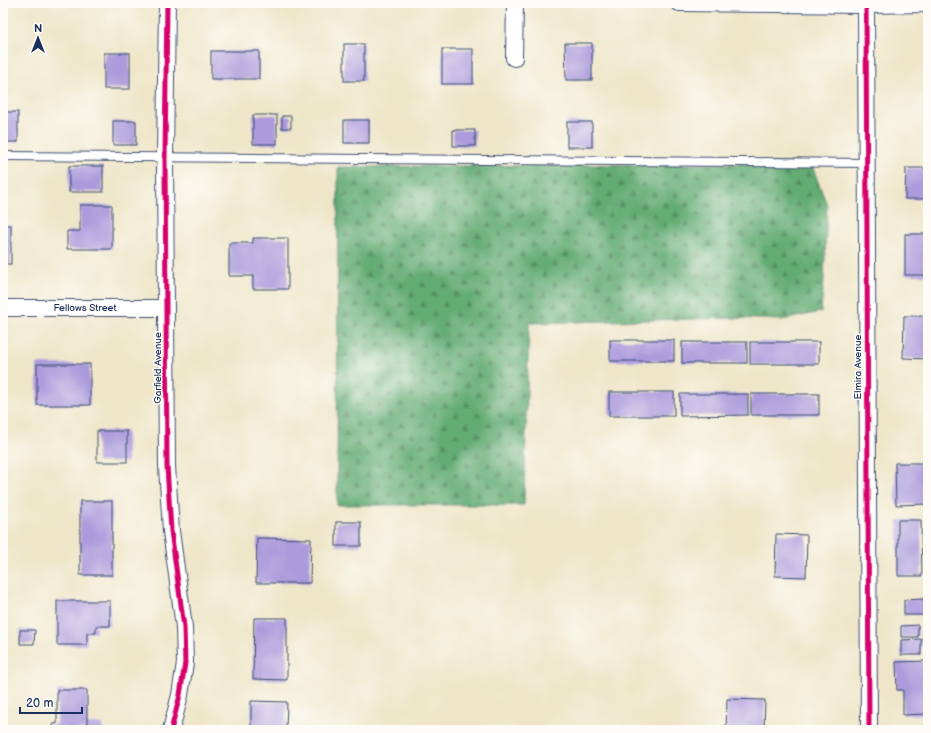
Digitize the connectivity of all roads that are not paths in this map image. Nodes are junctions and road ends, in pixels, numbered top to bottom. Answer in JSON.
{"nodes":[{"id":1,"x":167,"y":3,"type":"edge"},
{"id":2,"x":515,"y":3,"type":"edge"},
{"id":3,"x":680,"y":3,"type":"edge"},
{"id":4,"x":866,"y":4,"type":"edge"},
{"id":5,"x":928,"y":4,"type":"edge"},
{"id":6,"x":514,"y":58,"type":"dead end"},
{"id":7,"x":3,"y":156,"type":"edge"},
{"id":8,"x":165,"y":158,"type":"junction"},
{"id":9,"x":866,"y":163,"type":"junction"},
{"id":10,"x":3,"y":308,"type":"edge"},
{"id":11,"x":166,"y":308,"type":"junction"},
{"id":12,"x":171,"y":730,"type":"edge"},
{"id":13,"x":869,"y":730,"type":"edge"}],
"edges":[{"from":1,"to":8,"type":"street","name":"Garfield Avenue"},
{"from":2,"to":6,"type":"street"},
{"from":3,"to":4,"type":"street"},
{"from":4,"to":5,"type":"street"},
{"from":4,"to":9,"type":"street","name":"Elmira Avenue"},
{"from":7,"to":8,"type":"lane"},
{"from":8,"to":9,"type":"lane"},
{"from":8,"to":11,"type":"street","name":"Garfield Avenue"},
{"from":9,"to":13,"type":"street","name":"Elmira Avenue"},
{"from":10,"to":11,"type":"street","name":"Fellows Street"},
{"from":11,"to":12,"type":"street","name":"Garfield Avenue"}]}
